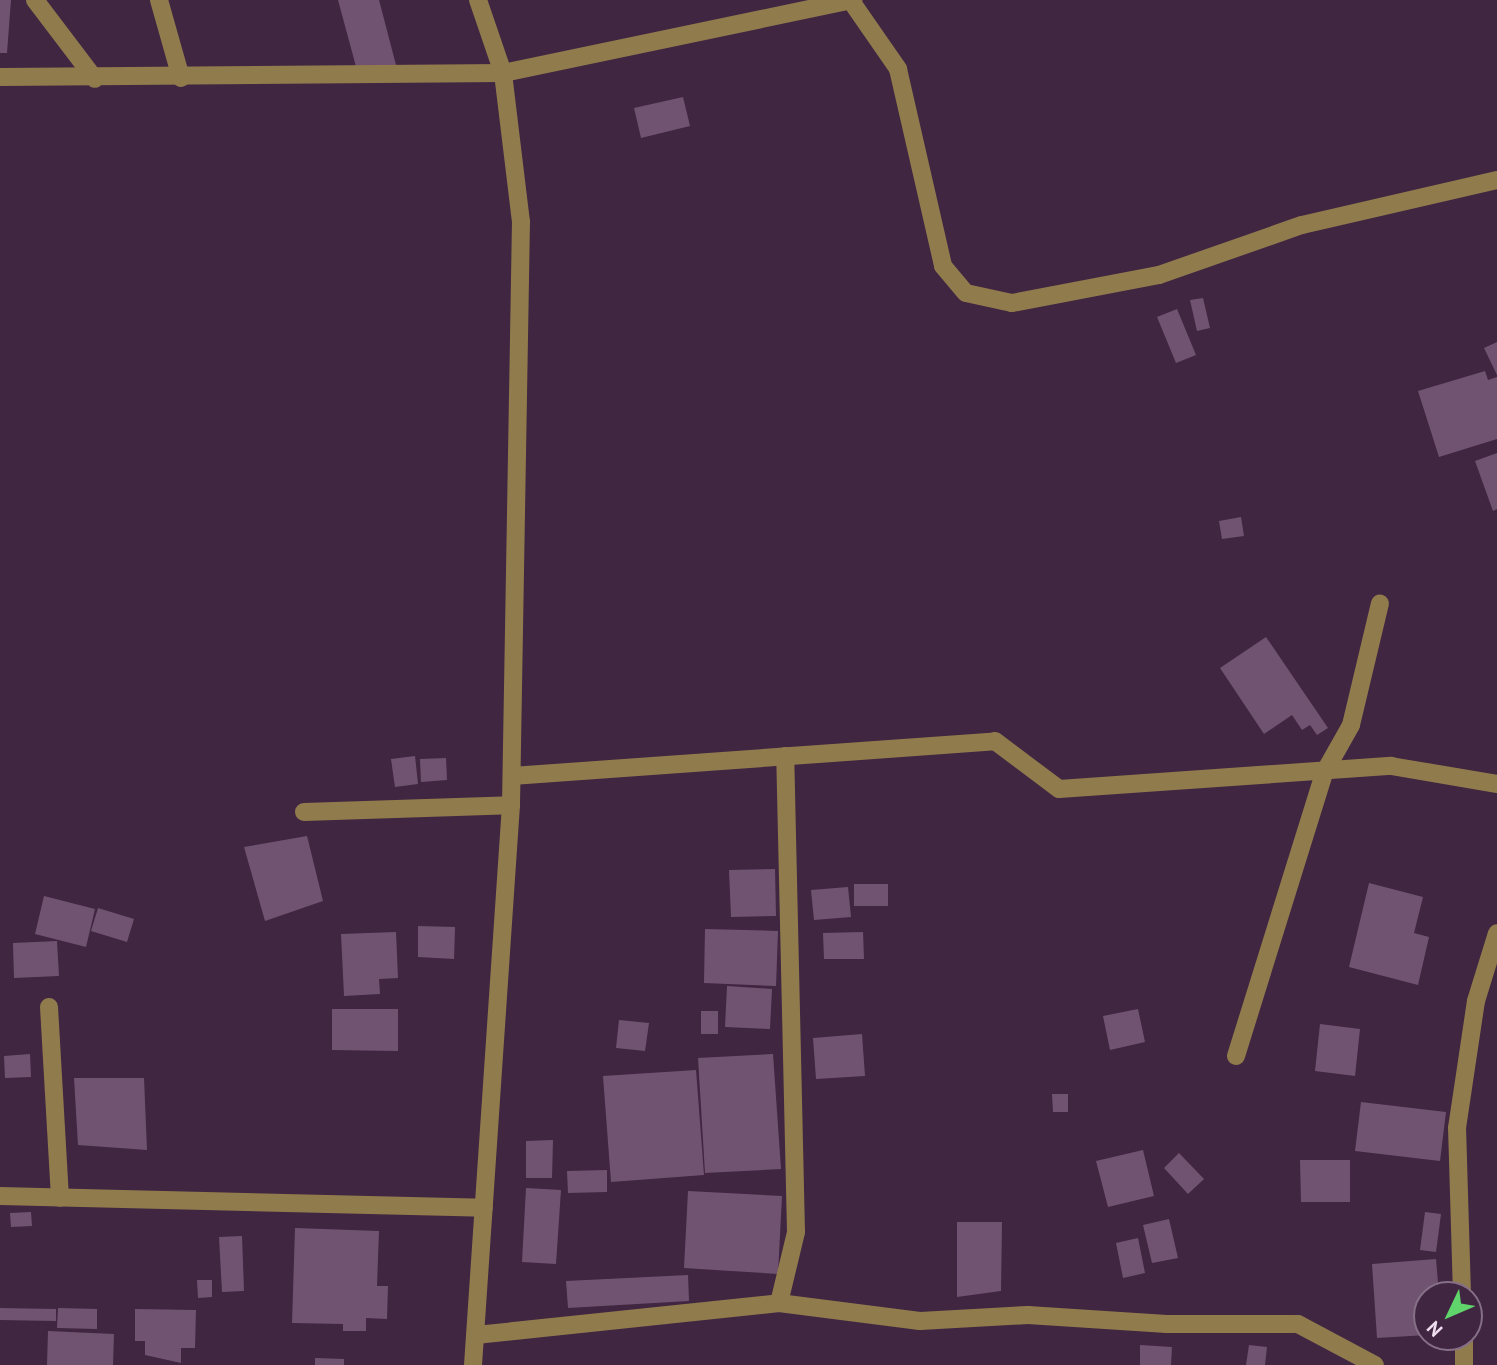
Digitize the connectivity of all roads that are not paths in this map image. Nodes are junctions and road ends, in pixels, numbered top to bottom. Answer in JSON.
{"nodes":[{"id":1,"x":35,"y":0,"type":"edge"},
{"id":2,"x":159,"y":0,"type":"edge"},
{"id":3,"x":478,"y":0,"type":"edge"},
{"id":4,"x":852,"y":1,"type":"edge"},
{"id":5,"x":503,"y":74,"type":"junction"},
{"id":6,"x":0,"y":76,"type":"edge"},
{"id":7,"x":181,"y":78,"type":"junction"},
{"id":8,"x":95,"y":79,"type":"junction"},
{"id":9,"x":1497,"y":180,"type":"edge"},
{"id":10,"x":1380,"y":603,"type":"dead end"},
{"id":11,"x":785,"y":756,"type":"junction"},
{"id":12,"x":1324,"y":773,"type":"junction"},
{"id":13,"x":512,"y":776,"type":"junction"},
{"id":14,"x":1497,"y":784,"type":"edge"},
{"id":15,"x":511,"y":805,"type":"junction"},
{"id":16,"x":304,"y":812,"type":"dead end"},
{"id":17,"x":1497,"y":933,"type":"edge"},
{"id":18,"x":49,"y":1007,"type":"dead end"},
{"id":19,"x":1237,"y":1056,"type":"dead end"},
{"id":20,"x":0,"y":1196,"type":"edge"},
{"id":21,"x":60,"y":1198,"type":"junction"},
{"id":22,"x":484,"y":1208,"type":"junction"},
{"id":23,"x":1462,"y":1281,"type":"edge"},
{"id":24,"x":779,"y":1303,"type":"junction"},
{"id":25,"x":476,"y":1335,"type":"junction"},
{"id":26,"x":473,"y":1365,"type":"edge"},
{"id":27,"x":1375,"y":1365,"type":"edge"}],
"edges":[{"from":1,"to":8,"type":"street"},
{"from":2,"to":7,"type":"street"},
{"from":3,"to":5,"type":"street"},
{"from":4,"to":5,"type":"street"},
{"from":4,"to":9,"type":"street"},
{"from":5,"to":7,"type":"street"},
{"from":5,"to":13,"type":"street"},
{"from":6,"to":8,"type":"street"},
{"from":7,"to":8,"type":"street"},
{"from":10,"to":12,"type":"street"},
{"from":11,"to":12,"type":"street"},
{"from":11,"to":13,"type":"street"},
{"from":11,"to":24,"type":"street"},
{"from":12,"to":14,"type":"street"},
{"from":12,"to":19,"type":"street"},
{"from":13,"to":15,"type":"street"},
{"from":15,"to":16,"type":"street"},
{"from":15,"to":22,"type":"street"},
{"from":17,"to":23,"type":"street"},
{"from":18,"to":21,"type":"street"},
{"from":20,"to":21,"type":"street"},
{"from":21,"to":22,"type":"street"},
{"from":22,"to":25,"type":"street"},
{"from":24,"to":25,"type":"street"},
{"from":24,"to":27,"type":"street"},
{"from":25,"to":26,"type":"street"}]}
